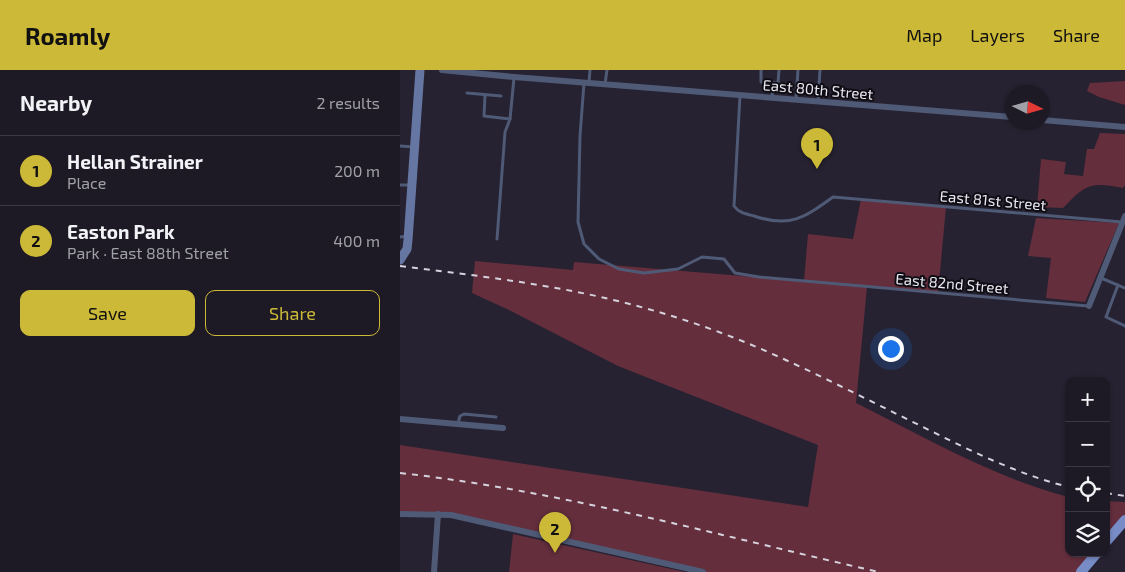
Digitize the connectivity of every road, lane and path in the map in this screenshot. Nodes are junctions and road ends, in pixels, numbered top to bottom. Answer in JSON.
{"nodes":[{"id":1,"x":420,"y":70,"type":"edge"},
{"id":2,"x":442,"y":70,"type":"edge"},
{"id":3,"x":590,"y":70,"type":"edge"},
{"id":4,"x":607,"y":70,"type":"edge"},
{"id":5,"x":761,"y":70,"type":"edge"},
{"id":6,"x":778,"y":70,"type":"edge"},
{"id":7,"x":798,"y":70,"type":"edge"},
{"id":8,"x":820,"y":70,"type":"edge"},
{"id":9,"x":514,"y":77,"type":"junction"},
{"id":10,"x":586,"y":83,"type":"junction"},
{"id":11,"x":774,"y":83,"type":"junction"},
{"id":12,"x":605,"y":85,"type":"junction"},
{"id":13,"x":467,"y":93,"type":"dead end"},
{"id":14,"x":485,"y":95,"type":"junction"},
{"id":15,"x":740,"y":95,"type":"junction"},
{"id":16,"x":501,"y":96,"type":"dead end"},
{"id":17,"x":772,"y":97,"type":"junction"},
{"id":18,"x":796,"y":99,"type":"junction"},
{"id":19,"x":818,"y":101,"type":"junction"},
{"id":20,"x":1005,"y":117,"type":"edge"},
{"id":21,"x":510,"y":119,"type":"junction"},
{"id":22,"x":1050,"y":121,"type":"edge"},
{"id":23,"x":1125,"y":127,"type":"edge"},
{"id":24,"x":400,"y":146,"type":"edge"},
{"id":25,"x":414,"y":147,"type":"junction"},
{"id":26,"x":400,"y":185,"type":"edge"},
{"id":27,"x":412,"y":185,"type":"junction"},
{"id":28,"x":1124,"y":219,"type":"edge"},
{"id":29,"x":404,"y":236,"type":"edge"},
{"id":30,"x":498,"y":239,"type":"dead end"},
{"id":31,"x":400,"y":260,"type":"edge"},
{"id":32,"x":1100,"y":278,"type":"junction"},
{"id":33,"x":1118,"y":285,"type":"junction"},
{"id":34,"x":1125,"y":288,"type":"edge"},
{"id":35,"x":1089,"y":306,"type":"joint"},
{"id":36,"x":1125,"y":326,"type":"edge"},
{"id":37,"x":496,"y":417,"type":"dead end"},
{"id":38,"x":400,"y":419,"type":"edge"},
{"id":39,"x":458,"y":424,"type":"junction"},
{"id":40,"x":503,"y":428,"type":"dead end"},
{"id":41,"x":400,"y":514,"type":"edge"},
{"id":42,"x":438,"y":514,"type":"junction"},
{"id":43,"x":1125,"y":520,"type":"edge"},
{"id":44,"x":1110,"y":537,"type":"edge"},
{"id":45,"x":1094,"y":557,"type":"edge"},
{"id":46,"x":434,"y":572,"type":"edge"},
{"id":47,"x":700,"y":572,"type":"edge"},
{"id":48,"x":1081,"y":572,"type":"edge"}],
"edges":[{"from":1,"to":25,"type":"street"},
{"from":2,"to":9,"type":"street","name":"East 80th Street"},
{"from":3,"to":10,"type":"lane","name":"East 82nd Street"},
{"from":4,"to":12,"type":"lane"},
{"from":5,"to":11,"type":"lane"},
{"from":6,"to":11,"type":"lane"},
{"from":7,"to":18,"type":"lane"},
{"from":8,"to":19,"type":"lane"},
{"from":9,"to":10,"type":"street","name":"East 80th Street"},
{"from":9,"to":21,"type":"lane"},
{"from":10,"to":12,"type":"street","name":"East 80th Street"},
{"from":10,"to":35,"type":"lane","name":"East 82nd Street"},
{"from":11,"to":17,"type":"lane"},
{"from":12,"to":15,"type":"street","name":"East 80th Street"},
{"from":13,"to":14,"type":"lane"},
{"from":14,"to":16,"type":"lane"},
{"from":14,"to":21,"type":"lane"},
{"from":15,"to":17,"type":"street","name":"East 80th Street"},
{"from":15,"to":28,"type":"lane","name":"East 81st Street"},
{"from":17,"to":18,"type":"street","name":"East 80th Street"},
{"from":18,"to":19,"type":"street","name":"East 80th Street"},
{"from":19,"to":20,"type":"street","name":"East 80th Street"},
{"from":21,"to":30,"type":"lane"},
{"from":22,"to":23,"type":"street"},
{"from":24,"to":25,"type":"lane"},
{"from":25,"to":27,"type":"street"},
{"from":26,"to":27,"type":"lane"},
{"from":27,"to":29,"type":"street"},
{"from":28,"to":32,"type":"street"},
{"from":29,"to":31,"type":"street"},
{"from":32,"to":33,"type":"lane"},
{"from":32,"to":35,"type":"street"},
{"from":33,"to":34,"type":"lane"},
{"from":33,"to":36,"type":"lane"},
{"from":37,"to":39,"type":"lane"},
{"from":38,"to":39,"type":"street"},
{"from":39,"to":40,"type":"street"},
{"from":41,"to":42,"type":"street"},
{"from":42,"to":46,"type":"street"},
{"from":42,"to":47,"type":"street"},
{"from":43,"to":44,"type":"main road"},
{"from":45,"to":48,"type":"main road"}]}
